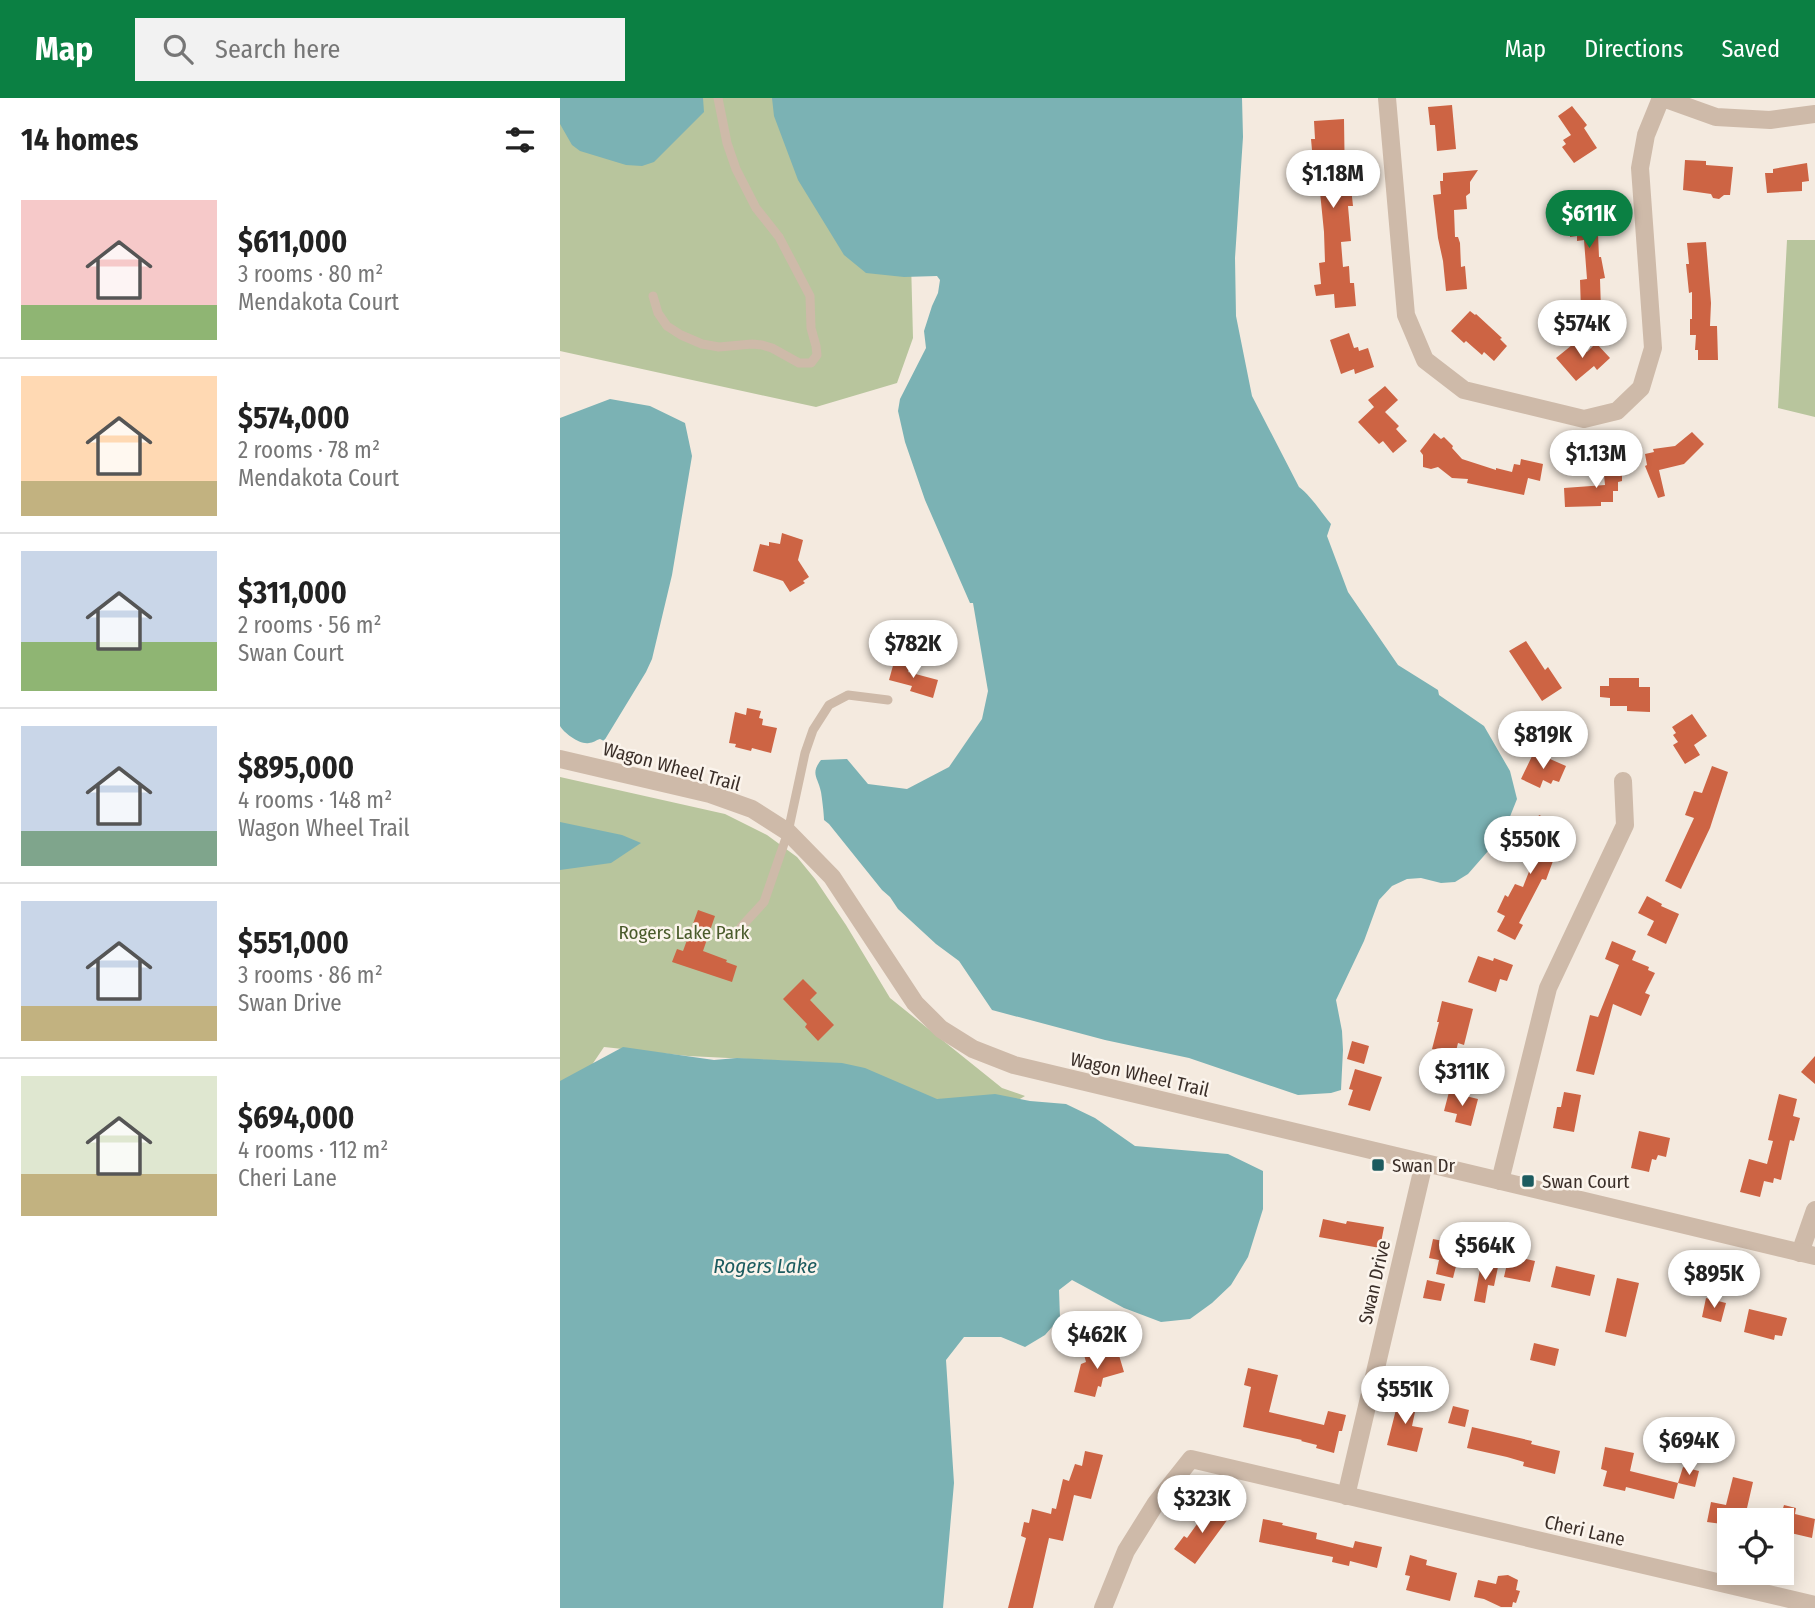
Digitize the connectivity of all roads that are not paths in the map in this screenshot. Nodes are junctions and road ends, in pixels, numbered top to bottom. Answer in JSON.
{"nodes":[{"id":1,"x":718,"y":98,"type":"edge"},
{"id":2,"x":1387,"y":98,"type":"edge"},
{"id":3,"x":1662,"y":98,"type":"edge"},
{"id":4,"x":1815,"y":114,"type":"edge"},
{"id":5,"x":653,"y":296,"type":"dead end"},
{"id":6,"x":888,"y":699,"type":"dead end"},
{"id":7,"x":560,"y":759,"type":"edge"},
{"id":8,"x":1623,"y":781,"type":"dead end"},
{"id":9,"x":788,"y":832,"type":"junction"},
{"id":10,"x":741,"y":927,"type":"dead end"},
{"id":11,"x":1424,"y":1163,"type":"junction"},
{"id":12,"x":1500,"y":1181,"type":"junction"},
{"id":13,"x":1815,"y":1210,"type":"edge"},
{"id":14,"x":1808,"y":1254,"type":"edge"},
{"id":15,"x":1346,"y":1496,"type":"junction"},
{"id":16,"x":1815,"y":1605,"type":"edge"},
{"id":17,"x":1103,"y":1608,"type":"edge"}],
"edges":[{"from":1,"to":5,"type":"lane"},
{"from":2,"to":3,"type":"street"},
{"from":3,"to":4,"type":"street"},
{"from":6,"to":9,"type":"lane"},
{"from":7,"to":9,"type":"street","name":"Wagon Wheel Trail"},
{"from":8,"to":12,"type":"street"},
{"from":9,"to":10,"type":"lane"},
{"from":9,"to":11,"type":"street","name":"Wagon Wheel Trail"},
{"from":11,"to":12,"type":"street","name":"Wagon Wheel Trail"},
{"from":11,"to":15,"type":"street","name":"Swan Drive"},
{"from":12,"to":14,"type":"street","name":"Wagon Wheel Trail"},
{"from":13,"to":14,"type":"street"},
{"from":15,"to":16,"type":"street","name":"Cheri Lane"},
{"from":15,"to":17,"type":"street"}]}
